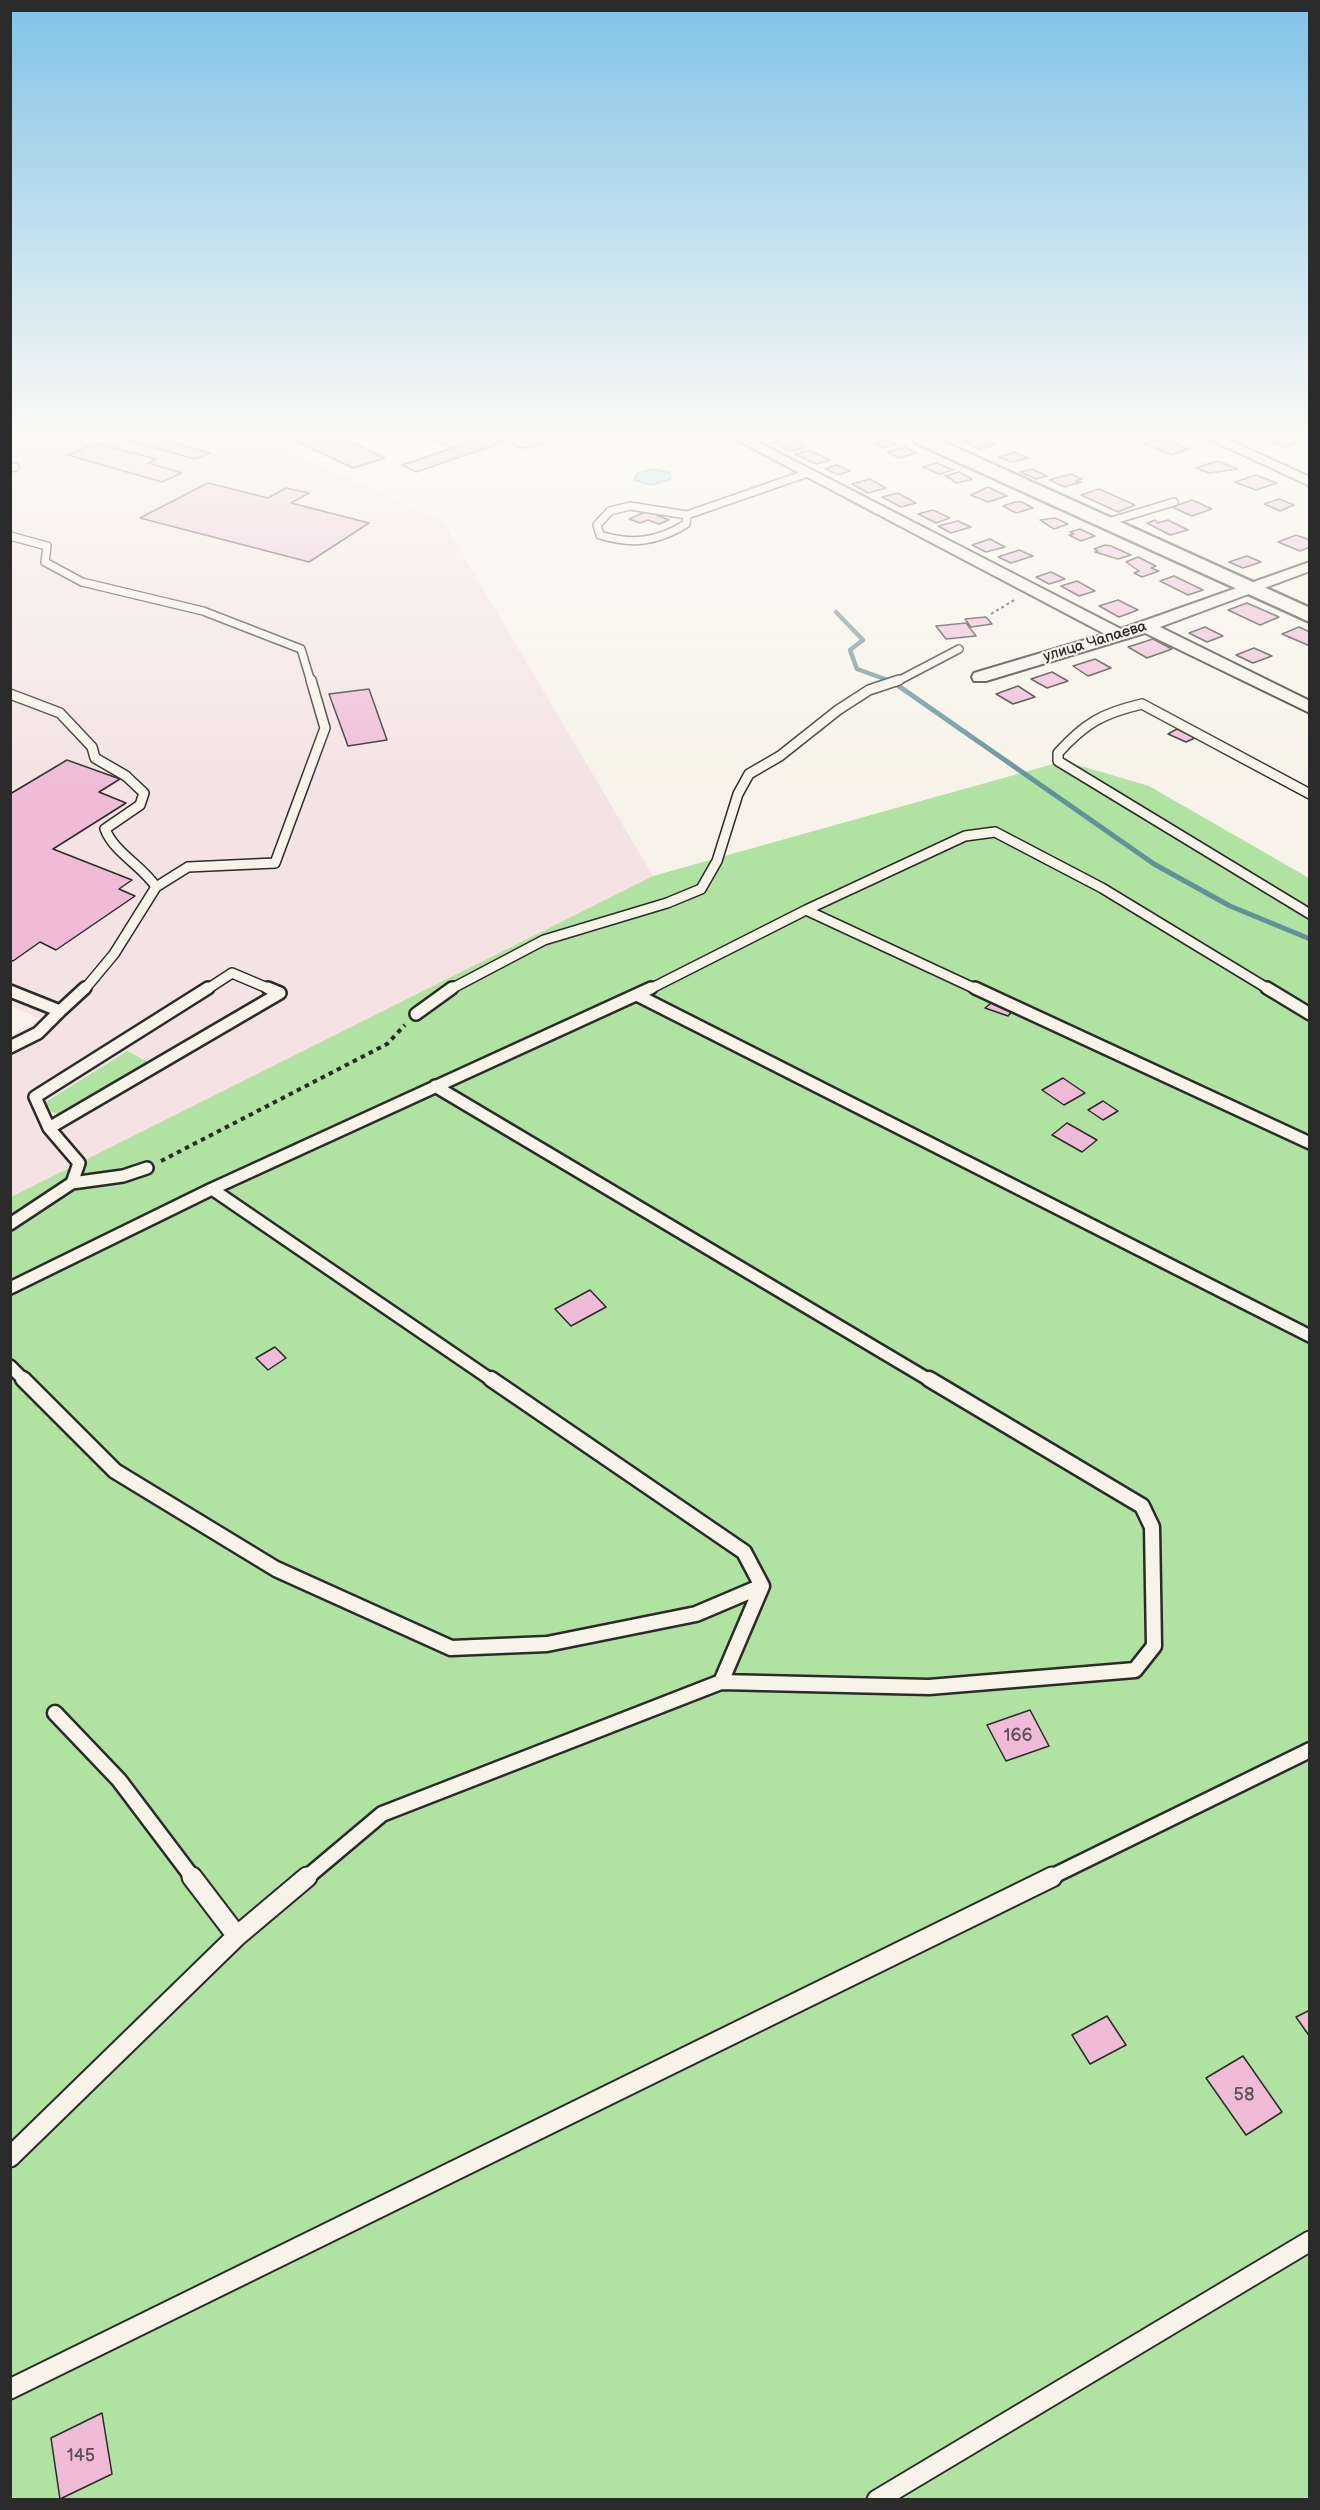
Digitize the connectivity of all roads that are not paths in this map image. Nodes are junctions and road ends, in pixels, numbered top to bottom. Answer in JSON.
{"nodes":[{"id":1,"x":46,"y":556,"type":"edge"},
{"id":2,"x":967,"y":556,"type":"edge"},
{"id":3,"x":1178,"y":556,"type":"edge"},
{"id":4,"x":1310,"y":566,"type":"edge"},
{"id":5,"x":1250,"y":589,"type":"junction"},
{"id":6,"x":1310,"y":616,"type":"edge"},
{"id":7,"x":1146,"y":627,"type":"junction"},
{"id":8,"x":1119,"y":635,"type":"junction"},
{"id":9,"x":959,"y":649,"type":"dead end"},
{"id":10,"x":980,"y":676,"type":"dead end"},
{"id":11,"x":10,"y":694,"type":"edge"},
{"id":12,"x":1310,"y":708,"type":"edge"},
{"id":13,"x":1310,"y":794,"type":"edge"},
{"id":14,"x":156,"y":887,"type":"junction"},
{"id":15,"x":806,"y":910,"type":"junction"},
{"id":16,"x":1310,"y":914,"type":"edge"},
{"id":17,"x":10,"y":991,"type":"edge"},
{"id":18,"x":637,"y":994,"type":"junction"},
{"id":19,"x":60,"y":1011,"type":"junction"},
{"id":20,"x":416,"y":1014,"type":"road end"},
{"id":21,"x":1310,"y":1014,"type":"edge"},
{"id":22,"x":10,"y":1047,"type":"edge"},
{"id":23,"x":435,"y":1086,"type":"junction"},
{"id":24,"x":49,"y":1128,"type":"junction"},
{"id":25,"x":1310,"y":1143,"type":"edge"},
{"id":26,"x":147,"y":1168,"type":"road end"},
{"id":27,"x":72,"y":1183,"type":"junction"},
{"id":28,"x":213,"y":1190,"type":"junction"},
{"id":29,"x":10,"y":1224,"type":"edge"},
{"id":30,"x":10,"y":1288,"type":"edge"},
{"id":31,"x":1310,"y":1336,"type":"edge"},
{"id":32,"x":10,"y":1366,"type":"edge"},
{"id":33,"x":762,"y":1586,"type":"junction"},
{"id":34,"x":721,"y":1682,"type":"junction"},
{"id":35,"x":55,"y":1713,"type":"dead end"},
{"id":36,"x":1310,"y":1750,"type":"edge"},
{"id":37,"x":237,"y":1936,"type":"junction"},
{"id":38,"x":10,"y":2157,"type":"edge"},
{"id":39,"x":1310,"y":2241,"type":"edge"},
{"id":40,"x":10,"y":2389,"type":"edge"},
{"id":41,"x":877,"y":2499,"type":"edge"}],
"edges":[{"from":1,"to":14,"type":"lane"},
{"from":2,"to":8,"type":"street"},
{"from":3,"to":5,"type":"street"},
{"from":4,"to":5,"type":"street","name":"улица Чапаева"},
{"from":5,"to":6,"type":"street"},
{"from":5,"to":7,"type":"street","name":"улица Чапаева"},
{"from":7,"to":8,"type":"street","name":"улица Чапаева"},
{"from":7,"to":12,"type":"street"},
{"from":8,"to":10,"type":"street","name":"улица Чапаева"},
{"from":9,"to":20,"type":"lane"},
{"from":11,"to":14,"type":"lane"},
{"from":13,"to":16,"type":"lane"},
{"from":14,"to":19,"type":"lane"},
{"from":15,"to":18,"type":"lane"},
{"from":15,"to":21,"type":"lane"},
{"from":15,"to":25,"type":"lane"},
{"from":17,"to":19,"type":"lane"},
{"from":18,"to":23,"type":"lane"},
{"from":18,"to":31,"type":"lane"},
{"from":19,"to":22,"type":"lane"},
{"from":23,"to":28,"type":"lane"},
{"from":23,"to":34,"type":"lane"},
{"from":24,"to":24,"type":"lane"},
{"from":24,"to":27,"type":"lane"},
{"from":26,"to":27,"type":"lane"},
{"from":27,"to":29,"type":"lane"},
{"from":28,"to":30,"type":"lane"},
{"from":28,"to":33,"type":"lane"},
{"from":32,"to":33,"type":"lane"},
{"from":33,"to":34,"type":"lane"},
{"from":34,"to":37,"type":"lane"},
{"from":35,"to":37,"type":"lane"},
{"from":36,"to":40,"type":"lane"},
{"from":37,"to":38,"type":"lane"},
{"from":39,"to":41,"type":"lane"}]}
